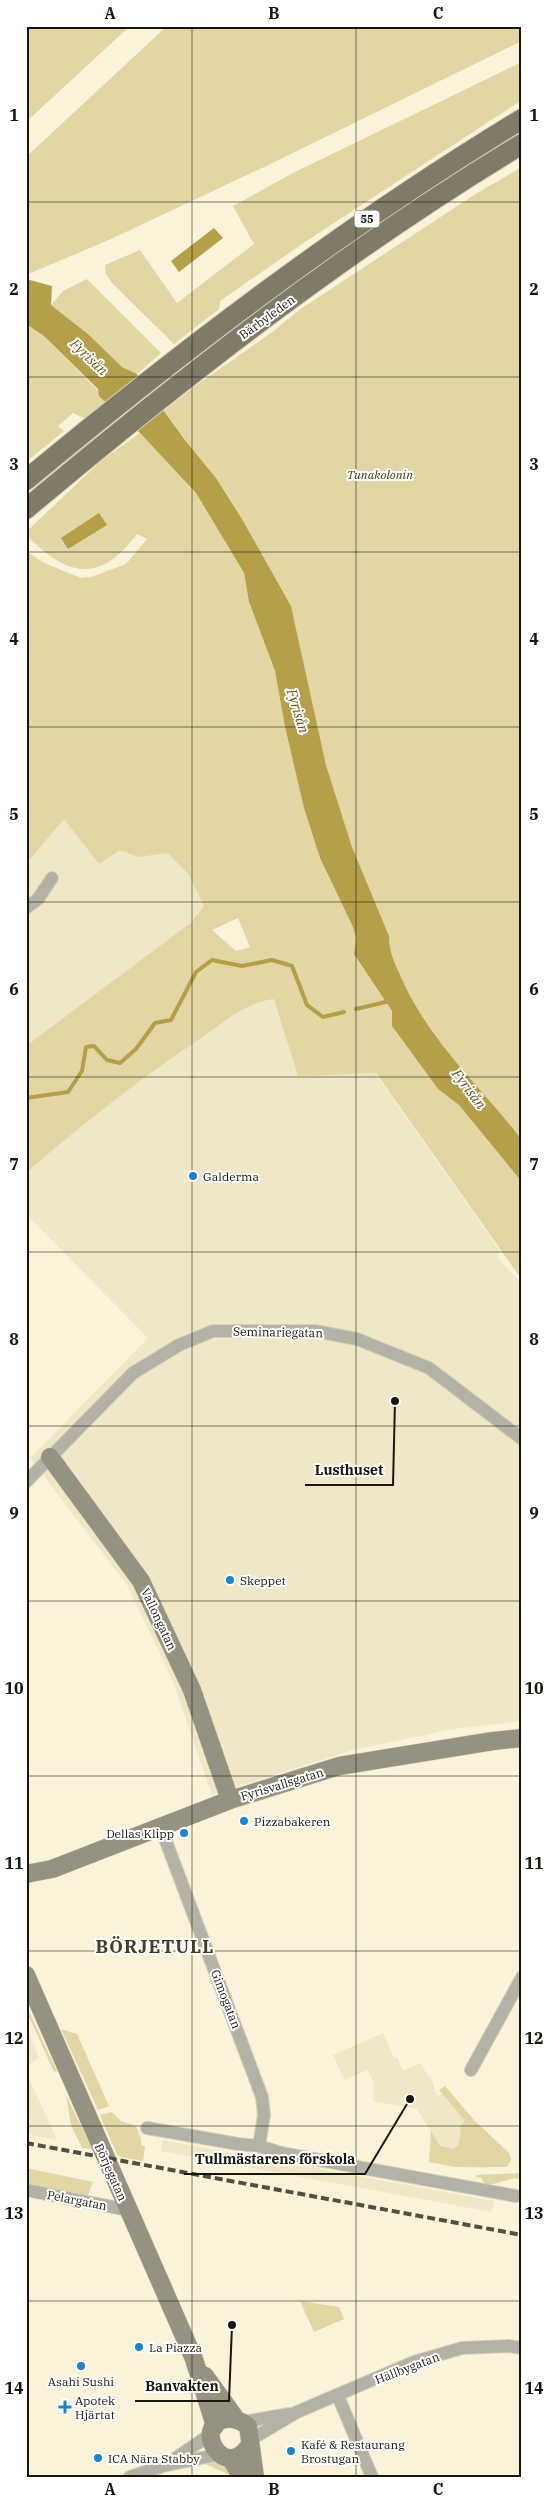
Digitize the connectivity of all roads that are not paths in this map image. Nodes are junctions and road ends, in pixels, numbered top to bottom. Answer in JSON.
{"nodes":[{"id":1,"x":522,"y":119,"type":"edge"},
{"id":2,"x":522,"y":144,"type":"edge"},
{"id":3,"x":26,"y":480,"type":"edge"},
{"id":4,"x":26,"y":509,"type":"edge"},
{"id":5,"x":52,"y":878,"type":"dead end"},
{"id":6,"x":26,"y":908,"type":"edge"},
{"id":7,"x":522,"y":1439,"type":"edge"},
{"id":8,"x":50,"y":1457,"type":"junction"},
{"id":9,"x":26,"y":1482,"type":"edge"},
{"id":10,"x":522,"y":1738,"type":"edge"},
{"id":11,"x":230,"y":1800,"type":"junction"},
{"id":12,"x":161,"y":1828,"type":"junction"},
{"id":13,"x":52,"y":1869,"type":"junction"},
{"id":14,"x":26,"y":1874,"type":"edge"},
{"id":15,"x":26,"y":1888,"type":"edge"},
{"id":16,"x":522,"y":1977,"type":"edge"},
{"id":17,"x":27,"y":1979,"type":"edge"},
{"id":18,"x":471,"y":2070,"type":"dead end"},
{"id":19,"x":147,"y":2128,"type":"dead end"},
{"id":20,"x":259,"y":2146,"type":"junction"},
{"id":21,"x":26,"y":2190,"type":"edge"},
{"id":22,"x":516,"y":2196,"type":"dead end"},
{"id":23,"x":128,"y":2210,"type":"junction"},
{"id":24,"x":522,"y":2348,"type":"edge"},
{"id":25,"x":194,"y":2359,"type":"junction"},
{"id":26,"x":338,"y":2396,"type":"junction"},
{"id":27,"x":296,"y":2412,"type":"junction"},
{"id":28,"x":239,"y":2421,"type":"junction"},
{"id":29,"x":213,"y":2430,"type":"junction"},
{"id":30,"x":250,"y":2443,"type":"junction"},
{"id":31,"x":225,"y":2456,"type":"junction"},
{"id":32,"x":164,"y":2466,"type":"junction"},
{"id":33,"x":130,"y":2477,"type":"edge"},
{"id":34,"x":242,"y":2477,"type":"edge"},
{"id":35,"x":254,"y":2477,"type":"edge"},
{"id":36,"x":372,"y":2477,"type":"edge"}],
"edges":[{"from":1,"to":3,"type":"main road","name":"Bärbyleden","number":"55"},
{"from":2,"to":4,"type":"main road","name":"Bärbyleden","number":"55"},
{"from":5,"to":6,"type":"street"},
{"from":7,"to":8,"type":"street","name":"Seminariegatan"},
{"from":8,"to":9,"type":"street","name":"Seminariegatan"},
{"from":8,"to":11,"type":"street","name":"Vallongatan"},
{"from":10,"to":11,"type":"street","name":"Fyrisvallsgatan"},
{"from":11,"to":12,"type":"street","name":"Fyrisvallsgatan"},
{"from":12,"to":13,"type":"street","name":"Fyrisvallsgatan"},
{"from":12,"to":20,"type":"street","name":"Gimogatan"},
{"from":13,"to":14,"type":"street","name":"Fyrisvallsgatan"},
{"from":13,"to":15,"type":"street","name":"Fyrisvallsgatan"},
{"from":16,"to":18,"type":"street"},
{"from":17,"to":23,"type":"street","name":"Börjegatan"},
{"from":19,"to":20,"type":"street"},
{"from":20,"to":22,"type":"street"},
{"from":21,"to":23,"type":"street","name":"Pelargatan"},
{"from":23,"to":25,"type":"street","name":"Börjegatan"},
{"from":24,"to":26,"type":"street","name":"Hällbygatan"},
{"from":25,"to":28,"type":"street","name":"Börjegatan"},
{"from":25,"to":29,"type":"street","name":"Börjegatan"},
{"from":26,"to":27,"type":"street","name":"Hällbygatan"},
{"from":26,"to":36,"type":"street"},
{"from":27,"to":28,"type":"street","name":"Hällbygatan"},
{"from":27,"to":30,"type":"street","name":"Hällbygatan"},
{"from":28,"to":29,"type":"street"},
{"from":28,"to":30,"type":"street","name":"Börjegatan"},
{"from":29,"to":31,"type":"street","name":"Börjegatan"},
{"from":29,"to":32,"type":"street"},
{"from":30,"to":31,"type":"street"},
{"from":30,"to":35,"type":"street","name":"Börjegatan"},
{"from":31,"to":32,"type":"street"},
{"from":31,"to":34,"type":"street","name":"Börjegatan"},
{"from":32,"to":33,"type":"street"}]}
